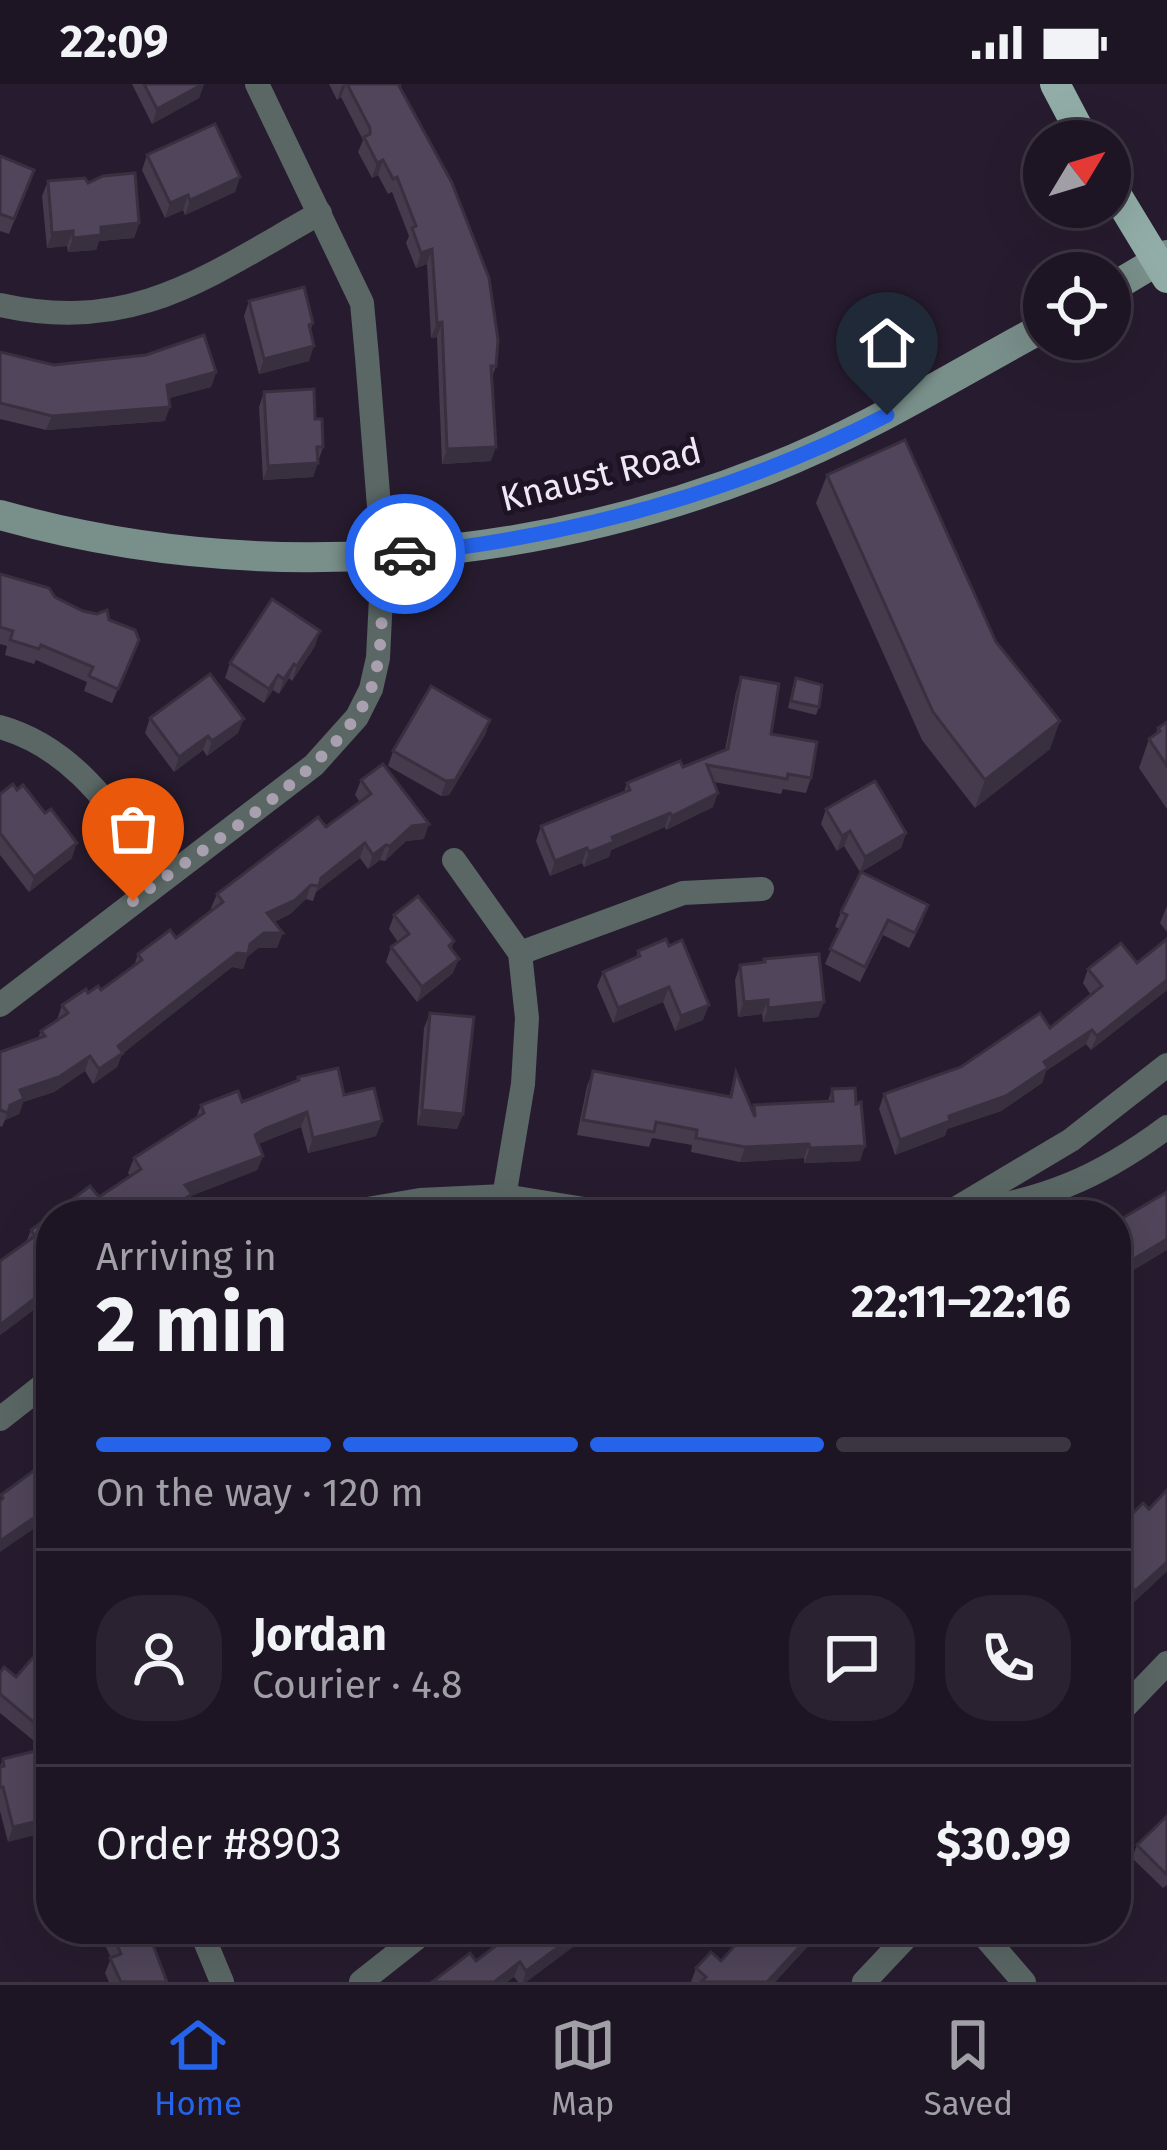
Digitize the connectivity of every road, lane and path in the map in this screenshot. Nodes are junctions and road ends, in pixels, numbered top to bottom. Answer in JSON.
{"nodes":[{"id":1,"x":257,"y":84,"type":"edge"},
{"id":2,"x":1054,"y":84,"type":"edge"},
{"id":3,"x":1074,"y":120,"type":"edge"},
{"id":4,"x":320,"y":213,"type":"junction"},
{"id":5,"x":1131,"y":215,"type":"edge"},
{"id":6,"x":1164,"y":264,"type":"edge"},
{"id":7,"x":1131,"y":279,"type":"edge"},
{"id":8,"x":0,"y":305,"type":"edge"},
{"id":9,"x":1023,"y":339,"type":"edge"},
{"id":10,"x":0,"y":515,"type":"edge"},
{"id":11,"x":383,"y":556,"type":"junction"},
{"id":12,"x":0,"y":728,"type":"edge"},
{"id":13,"x":454,"y":860,"type":"dead end"},
{"id":14,"x":163,"y":877,"type":"junction"},
{"id":15,"x":762,"y":889,"type":"dead end"},
{"id":16,"x":520,"y":953,"type":"junction"},
{"id":17,"x":0,"y":1005,"type":"edge"},
{"id":18,"x":1167,"y":1065,"type":"edge"},
{"id":19,"x":1167,"y":1127,"type":"edge"},
{"id":20,"x":503,"y":1200,"type":"edge"},
{"id":21,"x":972,"y":1200,"type":"edge"},
{"id":22,"x":1031,"y":1200,"type":"edge"},
{"id":23,"x":36,"y":1391,"type":"edge"},
{"id":24,"x":0,"y":1419,"type":"edge"},
{"id":25,"x":1167,"y":1663,"type":"edge"},
{"id":26,"x":1131,"y":1700,"type":"edge"},
{"id":27,"x":206,"y":1944,"type":"edge"},
{"id":28,"x":409,"y":1944,"type":"edge"},
{"id":29,"x":900,"y":1944,"type":"edge"},
{"id":30,"x":992,"y":1944,"type":"edge"},
{"id":31,"x":222,"y":1982,"type":"edge"},
{"id":32,"x":361,"y":1982,"type":"edge"},
{"id":33,"x":864,"y":1982,"type":"edge"},
{"id":34,"x":1024,"y":1982,"type":"edge"}],
"edges":[{"from":1,"to":4,"type":"street"},
{"from":2,"to":3,"type":"main road"},
{"from":4,"to":8,"type":"street"},
{"from":4,"to":11,"type":"street"},
{"from":5,"to":6,"type":"main road"},
{"from":6,"to":7,"type":"main road"},
{"from":9,"to":11,"type":"main road","name":"Knaust Road"},
{"from":10,"to":11,"type":"main road","name":"Knaust Road"},
{"from":11,"to":14,"type":"street"},
{"from":12,"to":14,"type":"street"},
{"from":13,"to":16,"type":"street"},
{"from":14,"to":17,"type":"street"},
{"from":15,"to":16,"type":"street"},
{"from":16,"to":20,"type":"street"},
{"from":18,"to":21,"type":"street"},
{"from":19,"to":22,"type":"street"},
{"from":23,"to":24,"type":"street"},
{"from":25,"to":26,"type":"street"},
{"from":27,"to":31,"type":"street"},
{"from":28,"to":32,"type":"street"},
{"from":29,"to":33,"type":"street"},
{"from":30,"to":34,"type":"street"}]}
